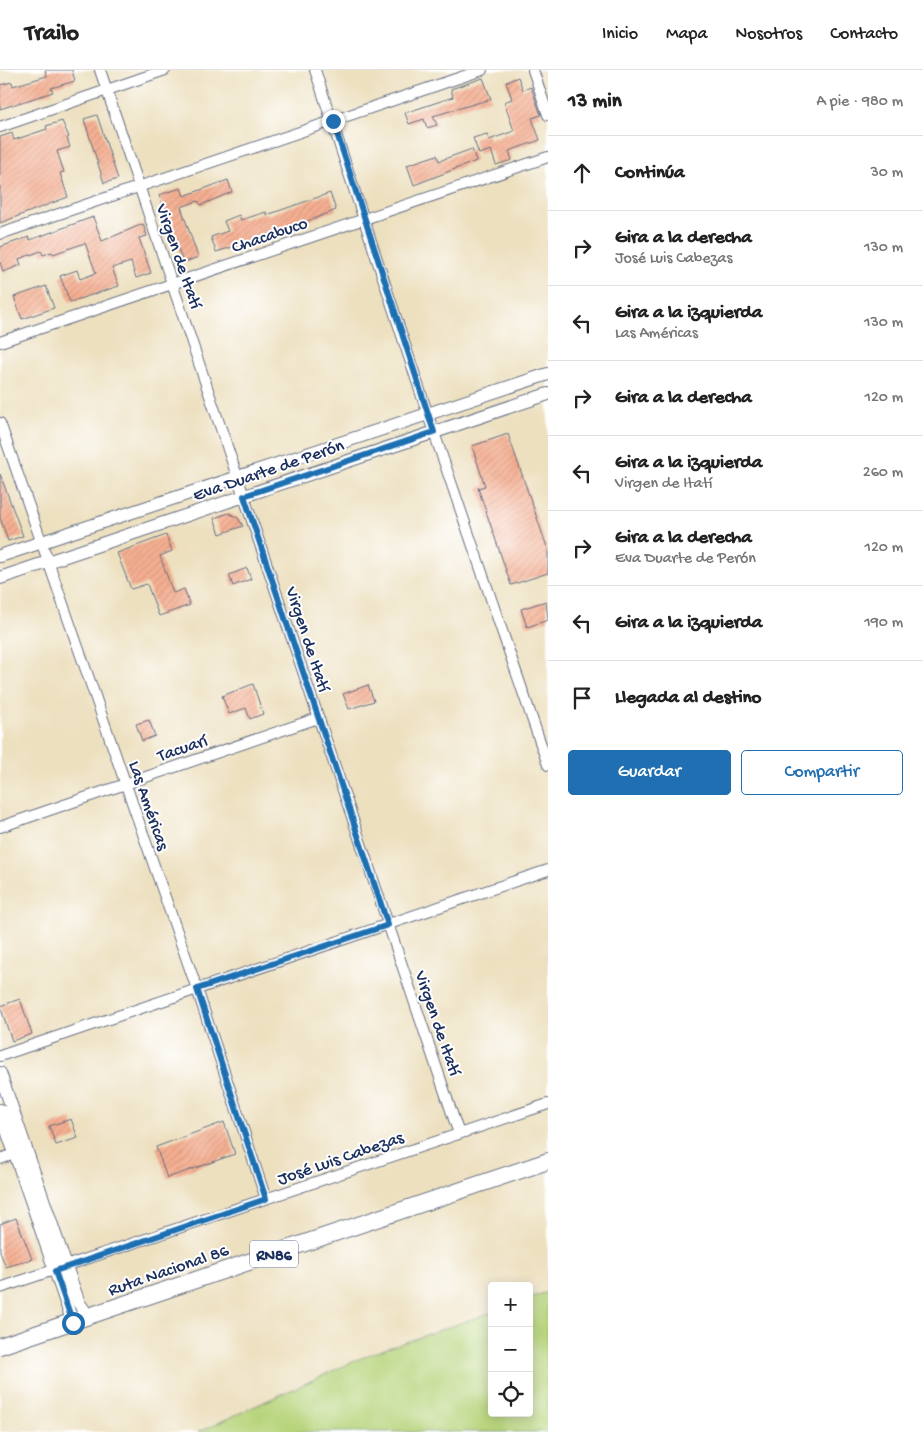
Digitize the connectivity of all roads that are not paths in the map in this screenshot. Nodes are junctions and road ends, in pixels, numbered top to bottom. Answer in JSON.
{"nodes":[{"id":1,"x":100,"y":70,"type":"edge"},
{"id":2,"x":165,"y":70,"type":"edge"},
{"id":3,"x":315,"y":70,"type":"edge"},
{"id":4,"x":482,"y":70,"type":"edge"},
{"id":5,"x":533,"y":70,"type":"edge"},
{"id":6,"x":107,"y":90,"type":"junction"},
{"id":7,"x":548,"y":115,"type":"edge"},
{"id":8,"x":333,"y":121,"type":"junction"},
{"id":9,"x":0,"y":127,"type":"edge"},
{"id":10,"x":548,"y":157,"type":"edge"},
{"id":11,"x":139,"y":186,"type":"junction"},
{"id":12,"x":364,"y":219,"type":"junction"},
{"id":13,"x":0,"y":234,"type":"edge"},
{"id":14,"x":172,"y":284,"type":"junction"},
{"id":15,"x":0,"y":342,"type":"edge"},
{"id":16,"x":548,"y":374,"type":"edge"},
{"id":17,"x":548,"y":394,"type":"edge"},
{"id":18,"x":428,"y":415,"type":"junction"},
{"id":19,"x":0,"y":423,"type":"edge"},
{"id":20,"x":434,"y":432,"type":"junction"},
{"id":21,"x":237,"y":478,"type":"junction"},
{"id":22,"x":244,"y":496,"type":"junction"},
{"id":23,"x":41,"y":543,"type":"junction"},
{"id":24,"x":0,"y":556,"type":"edge"},
{"id":25,"x":48,"y":562,"type":"junction"},
{"id":26,"x":0,"y":578,"type":"edge"},
{"id":27,"x":318,"y":718,"type":"junction"},
{"id":28,"x":548,"y":765,"type":"edge"},
{"id":29,"x":125,"y":784,"type":"junction"},
{"id":30,"x":0,"y":827,"type":"edge"},
{"id":31,"x":548,"y":870,"type":"edge"},
{"id":32,"x":388,"y":925,"type":"junction"},
{"id":33,"x":197,"y":989,"type":"junction"},
{"id":34,"x":0,"y":1056,"type":"edge"},
{"id":35,"x":0,"y":1073,"type":"edge"},
{"id":36,"x":548,"y":1104,"type":"edge"},
{"id":37,"x":0,"y":1110,"type":"edge"},
{"id":38,"x":459,"y":1134,"type":"junction"},
{"id":39,"x":21,"y":1152,"type":"junction"},
{"id":40,"x":0,"y":1159,"type":"edge"},
{"id":41,"x":548,"y":1161,"type":"edge"},
{"id":42,"x":266,"y":1199,"type":"junction"},
{"id":43,"x":61,"y":1269,"type":"junction"},
{"id":44,"x":0,"y":1288,"type":"edge"},
{"id":45,"x":88,"y":1317,"type":"junction"},
{"id":46,"x":73,"y":1323,"type":"junction"},
{"id":47,"x":0,"y":1346,"type":"edge"}],
"edges":[{"from":1,"to":6,"type":"street","name":"Virgen de Itatí"},
{"from":2,"to":6,"type":"street"},
{"from":3,"to":8,"type":"street"},
{"from":4,"to":8,"type":"street"},
{"from":5,"to":7,"type":"street"},
{"from":6,"to":9,"type":"street"},
{"from":6,"to":11,"type":"street","name":"Virgen de Itatí"},
{"from":8,"to":11,"type":"street"},
{"from":8,"to":12,"type":"street"},
{"from":10,"to":12,"type":"street","name":"Chacabuco"},
{"from":11,"to":13,"type":"street"},
{"from":11,"to":14,"type":"street","name":"Virgen de Itatí"},
{"from":12,"to":14,"type":"street","name":"Chacabuco"},
{"from":12,"to":18,"type":"street"},
{"from":14,"to":15,"type":"street","name":"Chacabuco"},
{"from":14,"to":21,"type":"street","name":"Virgen de Itatí"},
{"from":16,"to":18,"type":"street"},
{"from":17,"to":20,"type":"street","name":"Eva Duarte de Perón"},
{"from":18,"to":20,"type":"street"},
{"from":18,"to":21,"type":"street"},
{"from":19,"to":23,"type":"street","name":"Las Américas"},
{"from":20,"to":22,"type":"street","name":"Eva Duarte de Perón"},
{"from":20,"to":28,"type":"street"},
{"from":21,"to":22,"type":"street","name":"Virgen de Itatí"},
{"from":21,"to":23,"type":"street"},
{"from":22,"to":25,"type":"street","name":"Eva Duarte de Perón"},
{"from":22,"to":27,"type":"street","name":"Virgen de Itatí"},
{"from":23,"to":24,"type":"street"},
{"from":23,"to":25,"type":"street","name":"Las Américas"},
{"from":25,"to":26,"type":"street","name":"Eva Duarte de Perón"},
{"from":25,"to":29,"type":"street","name":"Las Américas"},
{"from":27,"to":29,"type":"street","name":"Tacuarí"},
{"from":27,"to":32,"type":"street","name":"Virgen de Itatí"},
{"from":29,"to":30,"type":"street","name":"Tacuarí"},
{"from":29,"to":33,"type":"street","name":"Las Américas"},
{"from":31,"to":32,"type":"street"},
{"from":32,"to":33,"type":"street"},
{"from":32,"to":38,"type":"street","name":"Virgen de Itatí"},
{"from":33,"to":34,"type":"street"},
{"from":33,"to":42,"type":"street","name":"Las Américas"},
{"from":35,"to":39,"type":"street"},
{"from":36,"to":38,"type":"street","name":"José Luis Cabezas"},
{"from":37,"to":39,"type":"street"},
{"from":38,"to":42,"type":"street","name":"José Luis Cabezas"},
{"from":39,"to":40,"type":"street"},
{"from":39,"to":43,"type":"street"},
{"from":41,"to":45,"type":"main road","name":"Ruta Nacional 86","number":"RN86"},
{"from":42,"to":43,"type":"street","name":"José Luis Cabezas"},
{"from":43,"to":44,"type":"street","name":"José Luis Cabezas"},
{"from":43,"to":45,"type":"street"},
{"from":43,"to":46,"type":"street"},
{"from":45,"to":46,"type":"main road","name":"Ruta Nacional 86","number":"RN86"},
{"from":46,"to":47,"type":"main road","name":"Ruta Nacional 86","number":"RN86"}]}
